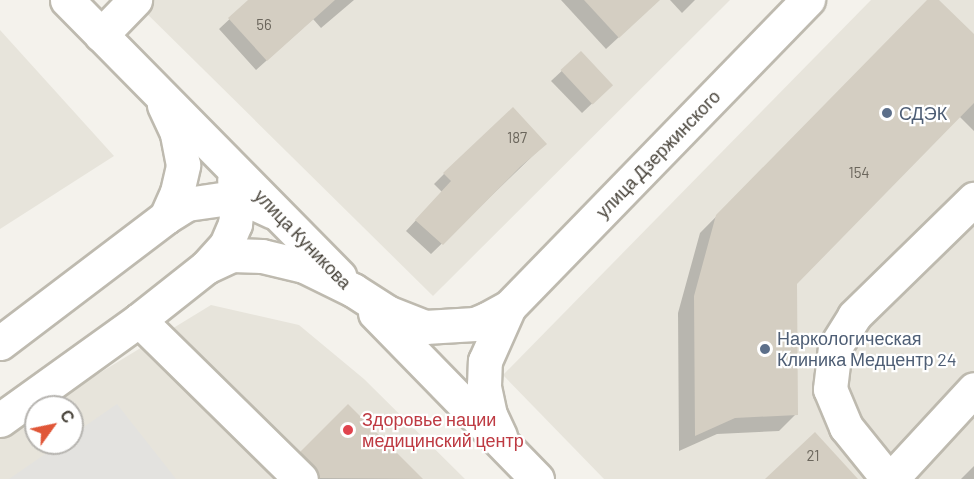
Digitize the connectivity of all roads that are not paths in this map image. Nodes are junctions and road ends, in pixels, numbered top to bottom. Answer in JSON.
{"nodes":[{"id":1,"x":67,"y":0,"type":"edge"},
{"id":2,"x":135,"y":0,"type":"edge"},
{"id":3,"x":808,"y":0,"type":"edge"},
{"id":4,"x":101,"y":35,"type":"junction"},
{"id":5,"x":157,"y":89,"type":"junction"},
{"id":6,"x":225,"y":159,"type":"junction"},
{"id":7,"x":974,"y":199,"type":"edge"},
{"id":8,"x":236,"y":200,"type":"junction"},
{"id":9,"x":280,"y":215,"type":"junction"},
{"id":10,"x":166,"y":217,"type":"junction"},
{"id":11,"x":206,"y":267,"type":"junction"},
{"id":12,"x":353,"y":290,"type":"junction"},
{"id":13,"x":509,"y":307,"type":"junction"},
{"id":14,"x":139,"y":320,"type":"junction"},
{"id":15,"x":0,"y":343,"type":"edge"},
{"id":16,"x":974,"y":389,"type":"edge"},
{"id":17,"x":0,"y":420,"type":"edge"},
{"id":18,"x":505,"y":446,"type":"junction"},
{"id":19,"x":301,"y":479,"type":"edge"},
{"id":20,"x":537,"y":479,"type":"edge"},
{"id":21,"x":890,"y":479,"type":"edge"}],
"edges":[{"from":1,"to":4,"type":"street","name":"улица Куникова"},
{"from":2,"to":4,"type":"street"},
{"from":3,"to":13,"type":"street","name":"улица Дзержинского"},
{"from":4,"to":5,"type":"street","name":"улица Куникова"},
{"from":5,"to":6,"type":"street","name":"улица Куникова"},
{"from":5,"to":10,"type":"street"},
{"from":6,"to":8,"type":"street"},
{"from":6,"to":9,"type":"street","name":"улица Куникова"},
{"from":7,"to":21,"type":"street"},
{"from":8,"to":9,"type":"street"},
{"from":8,"to":10,"type":"street"},
{"from":8,"to":11,"type":"street"},
{"from":9,"to":12,"type":"street","name":"улица Куникова"},
{"from":10,"to":15,"type":"street"},
{"from":11,"to":12,"type":"street"},
{"from":11,"to":14,"type":"street"},
{"from":12,"to":13,"type":"street"},
{"from":12,"to":18,"type":"street","name":"улица Куникова"},
{"from":13,"to":18,"type":"street"},
{"from":14,"to":17,"type":"street"},
{"from":14,"to":19,"type":"street"},
{"from":16,"to":21,"type":"street"},
{"from":18,"to":20,"type":"street","name":"улица Куникова"}]}
